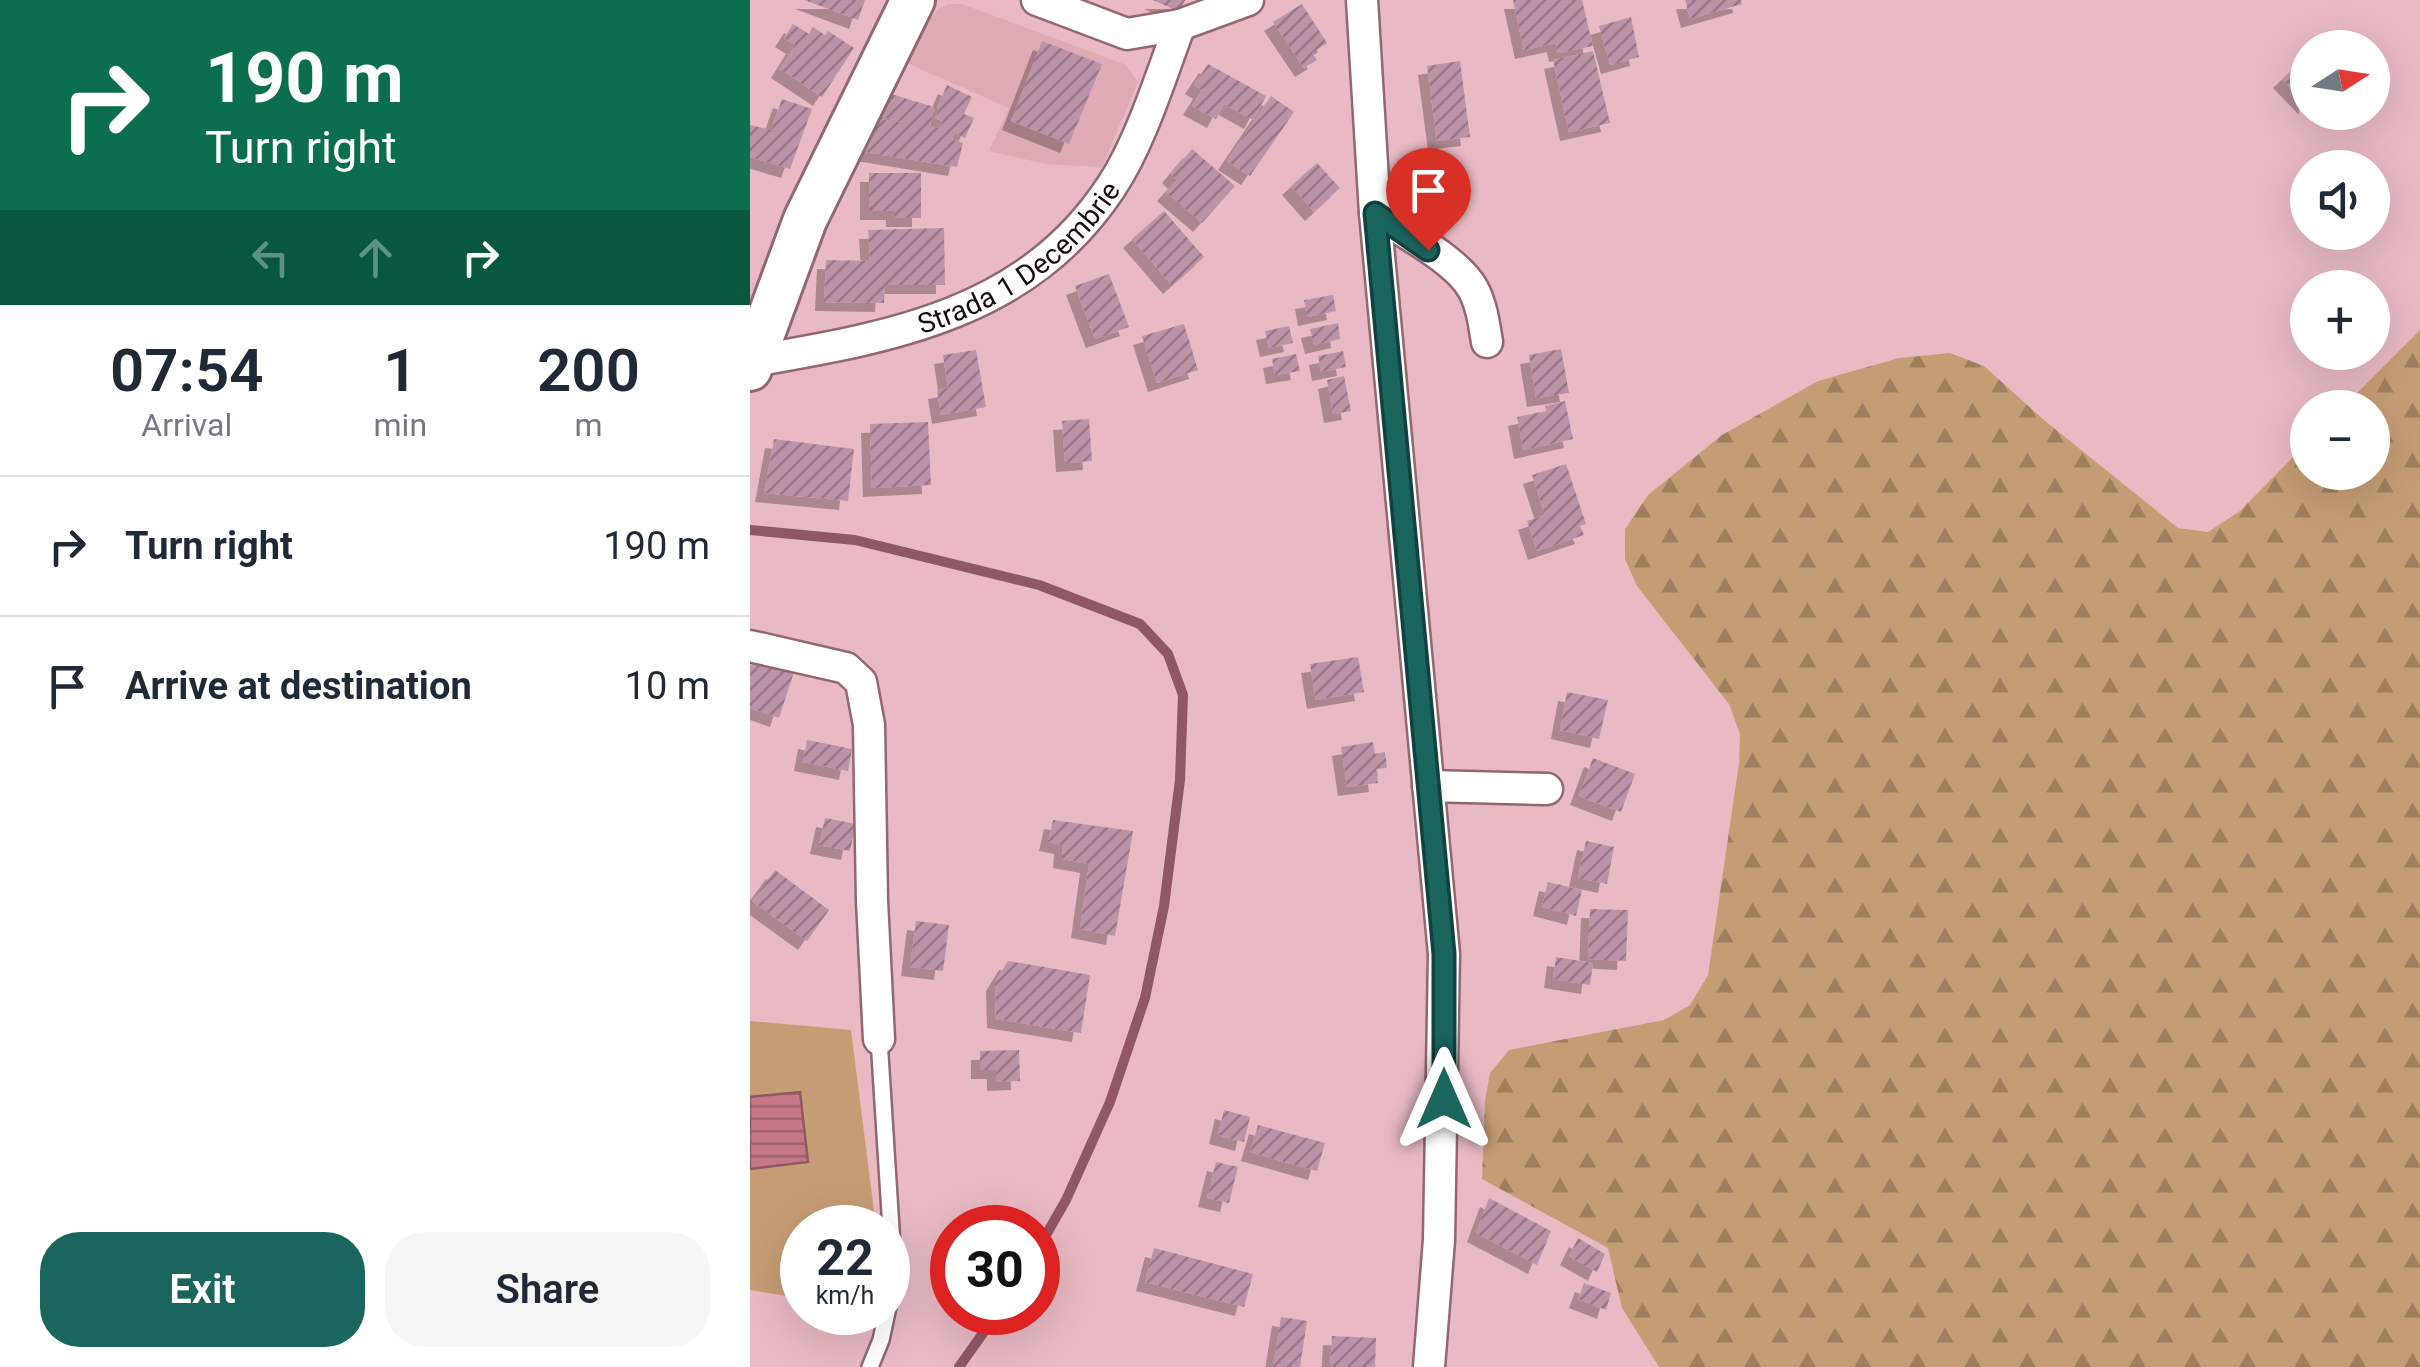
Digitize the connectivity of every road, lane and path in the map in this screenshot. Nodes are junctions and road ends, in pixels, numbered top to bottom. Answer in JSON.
{"nodes":[{"id":1,"x":913,"y":0,"type":"edge"},
{"id":2,"x":1037,"y":0,"type":"edge"},
{"id":3,"x":1248,"y":0,"type":"edge"},
{"id":4,"x":1362,"y":0,"type":"edge"},
{"id":5,"x":1180,"y":25,"type":"junction"},
{"id":6,"x":1375,"y":213,"type":"junction"},
{"id":7,"x":1487,"y":342,"type":"dead end"},
{"id":8,"x":751,"y":365,"type":"edge"},
{"id":9,"x":750,"y":646,"type":"edge"},
{"id":10,"x":1428,"y":786,"type":"junction"},
{"id":11,"x":1547,"y":789,"type":"dead end"},
{"id":12,"x":879,"y":1039,"type":"joint"},
{"id":13,"x":890,"y":1205,"type":"edge"},
{"id":14,"x":882,"y":1335,"type":"edge"},
{"id":15,"x":870,"y":1367,"type":"edge"},
{"id":16,"x":1428,"y":1367,"type":"edge"}],
"edges":[{"from":1,"to":8,"type":"main road"},
{"from":2,"to":5,"type":"street"},
{"from":3,"to":5,"type":"street"},
{"from":4,"to":6,"type":"street"},
{"from":5,"to":8,"type":"street","name":"Strada 1 Decembrie"},
{"from":6,"to":7,"type":"street"},
{"from":6,"to":10,"type":"street"},
{"from":9,"to":12,"type":"street"},
{"from":10,"to":11,"type":"street"},
{"from":10,"to":16,"type":"street"},
{"from":12,"to":13,"type":"lane"},
{"from":14,"to":15,"type":"lane"}]}
